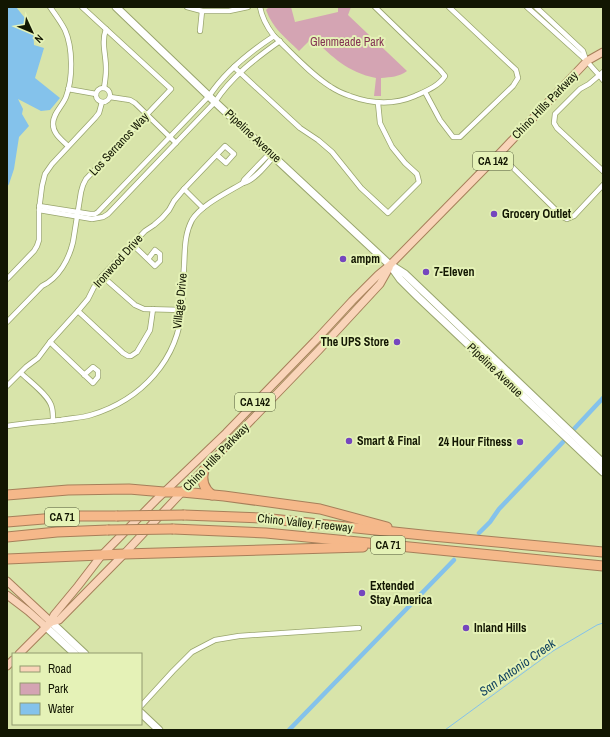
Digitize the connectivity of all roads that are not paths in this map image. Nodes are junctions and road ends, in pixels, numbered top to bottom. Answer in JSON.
{"nodes":[{"id":1,"x":50,"y":7,"type":"edge"},
{"id":2,"x":82,"y":7,"type":"edge"},
{"id":3,"x":116,"y":7,"type":"edge"},
{"id":4,"x":186,"y":7,"type":"edge"},
{"id":5,"x":248,"y":7,"type":"edge"},
{"id":6,"x":260,"y":7,"type":"edge"},
{"id":7,"x":375,"y":7,"type":"edge"},
{"id":8,"x":449,"y":7,"type":"edge"},
{"id":9,"x":527,"y":7,"type":"edge"},
{"id":10,"x":536,"y":7,"type":"edge"},
{"id":11,"x":202,"y":11,"type":"junction"},
{"id":12,"x":106,"y":28,"type":"junction"},
{"id":13,"x":200,"y":31,"type":"dead end"},
{"id":14,"x":274,"y":36,"type":"junction"},
{"id":15,"x":280,"y":41,"type":"junction"},
{"id":16,"x":603,"y":52,"type":"edge"},
{"id":17,"x":587,"y":61,"type":"junction"},
{"id":18,"x":234,"y":67,"type":"junction"},
{"id":19,"x":240,"y":73,"type":"junction"},
{"id":20,"x":601,"y":73,"type":"edge"},
{"id":21,"x":603,"y":80,"type":"edge"},
{"id":22,"x":104,"y":88,"type":"junction"},
{"id":23,"x":68,"y":89,"type":"junction"},
{"id":24,"x":425,"y":92,"type":"junction"},
{"id":25,"x":96,"y":94,"type":"junction"},
{"id":26,"x":209,"y":96,"type":"junction"},
{"id":27,"x":110,"y":97,"type":"junction"},
{"id":28,"x":102,"y":102,"type":"junction"},
{"id":29,"x":215,"y":102,"type":"junction"},
{"id":30,"x":378,"y":103,"type":"junction"},
{"id":31,"x":148,"y":114,"type":"junction"},
{"id":32,"x":171,"y":137,"type":"junction"},
{"id":33,"x":176,"y":143,"type":"junction"},
{"id":34,"x":68,"y":146,"type":"junction"},
{"id":35,"x":272,"y":154,"type":"junction"},
{"id":36,"x":499,"y":154,"type":"junction"},
{"id":37,"x":217,"y":155,"type":"dead end"},
{"id":38,"x":603,"y":171,"type":"edge"},
{"id":39,"x":603,"y":185,"type":"edge"},
{"id":40,"x":184,"y":189,"type":"junction"},
{"id":41,"x":39,"y":208,"type":"junction"},
{"id":42,"x":203,"y":208,"type":"junction"},
{"id":43,"x":77,"y":214,"type":"junction"},
{"id":44,"x":132,"y":244,"type":"junction"},
{"id":45,"x":148,"y":258,"type":"dead end"},
{"id":46,"x":390,"y":265,"type":"junction"},
{"id":47,"x":102,"y":276,"type":"junction"},
{"id":48,"x":7,"y":279,"type":"edge"},
{"id":49,"x":153,"y":309,"type":"junction"},
{"id":50,"x":182,"y":310,"type":"junction"},
{"id":51,"x":78,"y":311,"type":"junction"},
{"id":52,"x":7,"y":322,"type":"edge"},
{"id":53,"x":50,"y":342,"type":"junction"},
{"id":54,"x":20,"y":373,"type":"junction"},
{"id":55,"x":84,"y":375,"type":"dead end"},
{"id":56,"x":7,"y":386,"type":"edge"},
{"id":57,"x":53,"y":421,"type":"junction"},
{"id":58,"x":7,"y":426,"type":"edge"},
{"id":59,"x":573,"y":439,"type":"junction"},
{"id":60,"x":603,"y":463,"type":"edge"},
{"id":61,"x":204,"y":470,"type":"junction"},
{"id":62,"x":603,"y":472,"type":"edge"},
{"id":63,"x":164,"y":492,"type":"junction"},
{"id":64,"x":182,"y":492,"type":"junction"},
{"id":65,"x":7,"y":495,"type":"edge"},
{"id":66,"x":212,"y":495,"type":"junction"},
{"id":67,"x":7,"y":522,"type":"edge"},
{"id":68,"x":418,"y":535,"type":"junction"},
{"id":69,"x":7,"y":538,"type":"edge"},
{"id":70,"x":398,"y":546,"type":"junction"},
{"id":71,"x":603,"y":552,"type":"edge"},
{"id":72,"x":124,"y":554,"type":"junction"},
{"id":73,"x":101,"y":556,"type":"junction"},
{"id":74,"x":7,"y":559,"type":"edge"},
{"id":75,"x":603,"y":566,"type":"edge"},
{"id":76,"x":7,"y":580,"type":"edge"},
{"id":77,"x":7,"y":595,"type":"edge"},
{"id":78,"x":48,"y":625,"type":"junction"},
{"id":79,"x":359,"y":628,"type":"dead end"},
{"id":80,"x":20,"y":653,"type":"edge"},
{"id":81,"x":74,"y":653,"type":"edge"},
{"id":82,"x":84,"y":653,"type":"edge"},
{"id":83,"x":142,"y":705,"type":"edge"},
{"id":84,"x":142,"y":714,"type":"edge"},
{"id":85,"x":159,"y":730,"type":"edge"}],
"edges":[{"from":1,"to":23,"type":"street"},
{"from":2,"to":12,"type":"street"},
{"from":3,"to":26,"type":"main road","name":"Pipeline Avenue"},
{"from":4,"to":11,"type":"street"},
{"from":5,"to":11,"type":"street"},
{"from":6,"to":14,"type":"street"},
{"from":7,"to":24,"type":"street"},
{"from":8,"to":24,"type":"street"},
{"from":9,"to":17,"type":"street"},
{"from":10,"to":17,"type":"street"},
{"from":11,"to":13,"type":"street"},
{"from":12,"to":22,"type":"street"},
{"from":12,"to":31,"type":"street","name":"Los Serranos Way"},
{"from":14,"to":15,"type":"street"},
{"from":14,"to":18,"type":"street"},
{"from":15,"to":19,"type":"street"},
{"from":15,"to":30,"type":"street"},
{"from":16,"to":17,"type":"main road","name":"Chino Hills Parkway","number":"CA 142"},
{"from":17,"to":20,"type":"street"},
{"from":17,"to":36,"type":"main road","name":"Chino Hills Parkway","number":"CA 142"},
{"from":18,"to":19,"type":"street"},
{"from":18,"to":26,"type":"street"},
{"from":19,"to":29,"type":"street"},
{"from":19,"to":30,"type":"street"},
{"from":20,"to":21,"type":"street"},
{"from":20,"to":38,"type":"street"},
{"from":22,"to":25,"type":"street"},
{"from":22,"to":27,"type":"street"},
{"from":23,"to":25,"type":"street"},
{"from":23,"to":34,"type":"street"},
{"from":24,"to":30,"type":"street"},
{"from":25,"to":28,"type":"street"},
{"from":26,"to":29,"type":"main road","name":"Pipeline Avenue"},
{"from":26,"to":32,"type":"street"},
{"from":27,"to":28,"type":"street"},
{"from":27,"to":31,"type":"street"},
{"from":28,"to":34,"type":"street"},
{"from":29,"to":33,"type":"street"},
{"from":29,"to":35,"type":"main road","name":"Pipeline Avenue"},
{"from":31,"to":32,"type":"street"},
{"from":31,"to":43,"type":"street","name":"Los Serranos Way"},
{"from":32,"to":33,"type":"street"},
{"from":32,"to":43,"type":"street"},
{"from":33,"to":43,"type":"street"},
{"from":34,"to":41,"type":"street"},
{"from":35,"to":42,"type":"street","name":"Village Drive"},
{"from":35,"to":46,"type":"main road","name":"Pipeline Avenue"},
{"from":36,"to":39,"type":"street"},
{"from":36,"to":46,"type":"main road","name":"Chino Hills Parkway","number":"CA 142"},
{"from":37,"to":40,"type":"street","name":"Ironwood Drive"},
{"from":40,"to":42,"type":"street"},
{"from":40,"to":44,"type":"street","name":"Ironwood Drive"},
{"from":41,"to":43,"type":"street"},
{"from":41,"to":48,"type":"street"},
{"from":42,"to":50,"type":"street","name":"Village Drive"},
{"from":43,"to":52,"type":"street","name":"Los Serranos Way"},
{"from":44,"to":45,"type":"street"},
{"from":44,"to":47,"type":"street","name":"Ironwood Drive"},
{"from":46,"to":59,"type":"main road","name":"Pipeline Avenue"},
{"from":46,"to":61,"type":"main road","name":"Chino Hills Parkway","number":"CA 142"},
{"from":46,"to":63,"type":"main road","name":"Chino Hills Parkway","number":"CA 142"},
{"from":47,"to":49,"type":"street"},
{"from":47,"to":51,"type":"street","name":"Ironwood Drive"},
{"from":49,"to":50,"type":"street"},
{"from":49,"to":51,"type":"street"},
{"from":50,"to":57,"type":"street","name":"Village Drive"},
{"from":51,"to":53,"type":"street","name":"Ironwood Drive"},
{"from":53,"to":54,"type":"street","name":"Ironwood Drive"},
{"from":53,"to":55,"type":"street"},
{"from":54,"to":56,"type":"street","name":"Ironwood Drive"},
{"from":54,"to":57,"type":"street"},
{"from":57,"to":58,"type":"street","name":"Village Drive"},
{"from":59,"to":60,"type":"main road","name":"Pipeline Avenue"},
{"from":59,"to":62,"type":"main road","name":"Pipeline Avenue"},
{"from":61,"to":64,"type":"main road","name":"Chino Hills Parkway","number":"CA 142"},
{"from":61,"to":66,"type":"highway"},
{"from":63,"to":64,"type":"highway"},
{"from":63,"to":65,"type":"highway"},
{"from":63,"to":73,"type":"main road","name":"Chino Hills Parkway","number":"CA 142"},
{"from":64,"to":66,"type":"highway"},
{"from":64,"to":72,"type":"main road","name":"Chino Hills Parkway","number":"CA 142"},
{"from":66,"to":68,"type":"highway"},
{"from":67,"to":68,"type":"highway","name":"Chino Valley Freeway","number":"CA 71","bridge":true},
{"from":68,"to":71,"type":"highway","name":"Chino Valley Freeway","number":"CA 71"},
{"from":69,"to":70,"type":"highway","name":"Chino Valley Freeway","number":"CA 71","bridge":true},
{"from":70,"to":72,"type":"highway"},
{"from":70,"to":75,"type":"highway","name":"Chino Valley Freeway","number":"CA 71"},
{"from":72,"to":73,"type":"highway"},
{"from":72,"to":78,"type":"main road","name":"Chino Hills Parkway"},
{"from":73,"to":74,"type":"highway"},
{"from":73,"to":78,"type":"main road","name":"Chino Hills Parkway"},
{"from":76,"to":78,"type":"main road"},
{"from":77,"to":78,"type":"main road"},
{"from":78,"to":80,"type":"main road","name":"Chino Hills Parkway"},
{"from":78,"to":81,"type":"main road"},
{"from":78,"to":82,"type":"main road"},
{"from":79,"to":83,"type":"street"},
{"from":84,"to":85,"type":"main road"}]}
